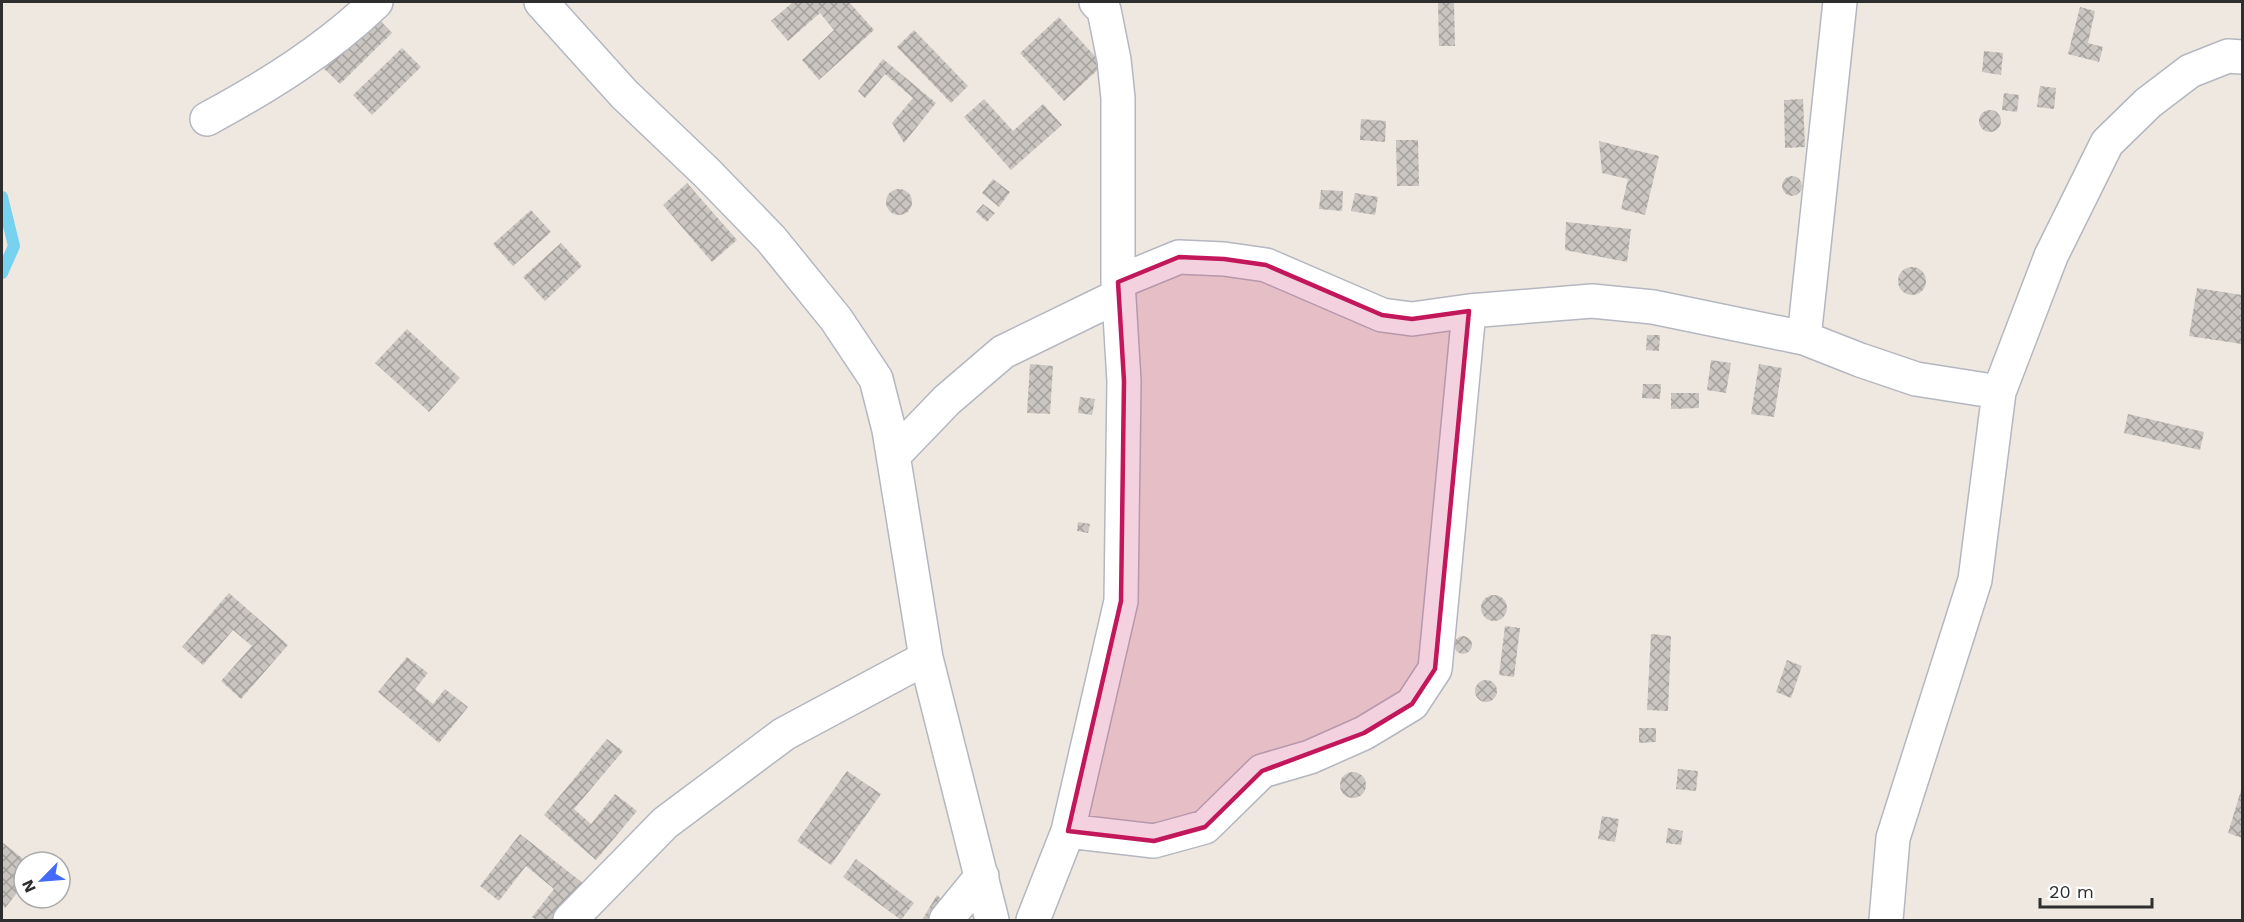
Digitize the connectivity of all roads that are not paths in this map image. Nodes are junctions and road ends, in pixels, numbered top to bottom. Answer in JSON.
{"nodes":[{"id":1,"x":376,"y":2,"type":"edge"},
{"id":2,"x":541,"y":2,"type":"edge"},
{"id":3,"x":1096,"y":2,"type":"edge"},
{"id":4,"x":1840,"y":2,"type":"edge"},
{"id":5,"x":2242,"y":57,"type":"edge"},
{"id":6,"x":207,"y":119,"type":"dead end"},
{"id":7,"x":1118,"y":289,"type":"junction"},
{"id":8,"x":1469,"y":311,"type":"junction"},
{"id":9,"x":1804,"y":338,"type":"junction"},
{"id":10,"x":1999,"y":392,"type":"junction"},
{"id":11,"x":894,"y":455,"type":"junction"},
{"id":12,"x":926,"y":658,"type":"junction"},
{"id":13,"x":1068,"y":831,"type":"junction"},
{"id":14,"x":982,"y":876,"type":"junction"},
{"id":15,"x":570,"y":921,"type":"edge"},
{"id":16,"x":946,"y":921,"type":"edge"},
{"id":17,"x":992,"y":921,"type":"edge"},
{"id":18,"x":1033,"y":921,"type":"edge"},
{"id":19,"x":1886,"y":921,"type":"edge"}],
"edges":[{"from":1,"to":6,"type":"street"},
{"from":2,"to":11,"type":"street"},
{"from":3,"to":7,"type":"street"},
{"from":4,"to":9,"type":"street"},
{"from":5,"to":10,"type":"street"},
{"from":7,"to":8,"type":"street"},
{"from":7,"to":11,"type":"street"},
{"from":7,"to":13,"type":"street"},
{"from":8,"to":9,"type":"street"},
{"from":8,"to":13,"type":"street"},
{"from":9,"to":10,"type":"street"},
{"from":10,"to":19,"type":"street"},
{"from":11,"to":12,"type":"street"},
{"from":12,"to":14,"type":"street"},
{"from":12,"to":15,"type":"street"},
{"from":13,"to":18,"type":"street"},
{"from":14,"to":16,"type":"street"},
{"from":14,"to":17,"type":"street"}]}
